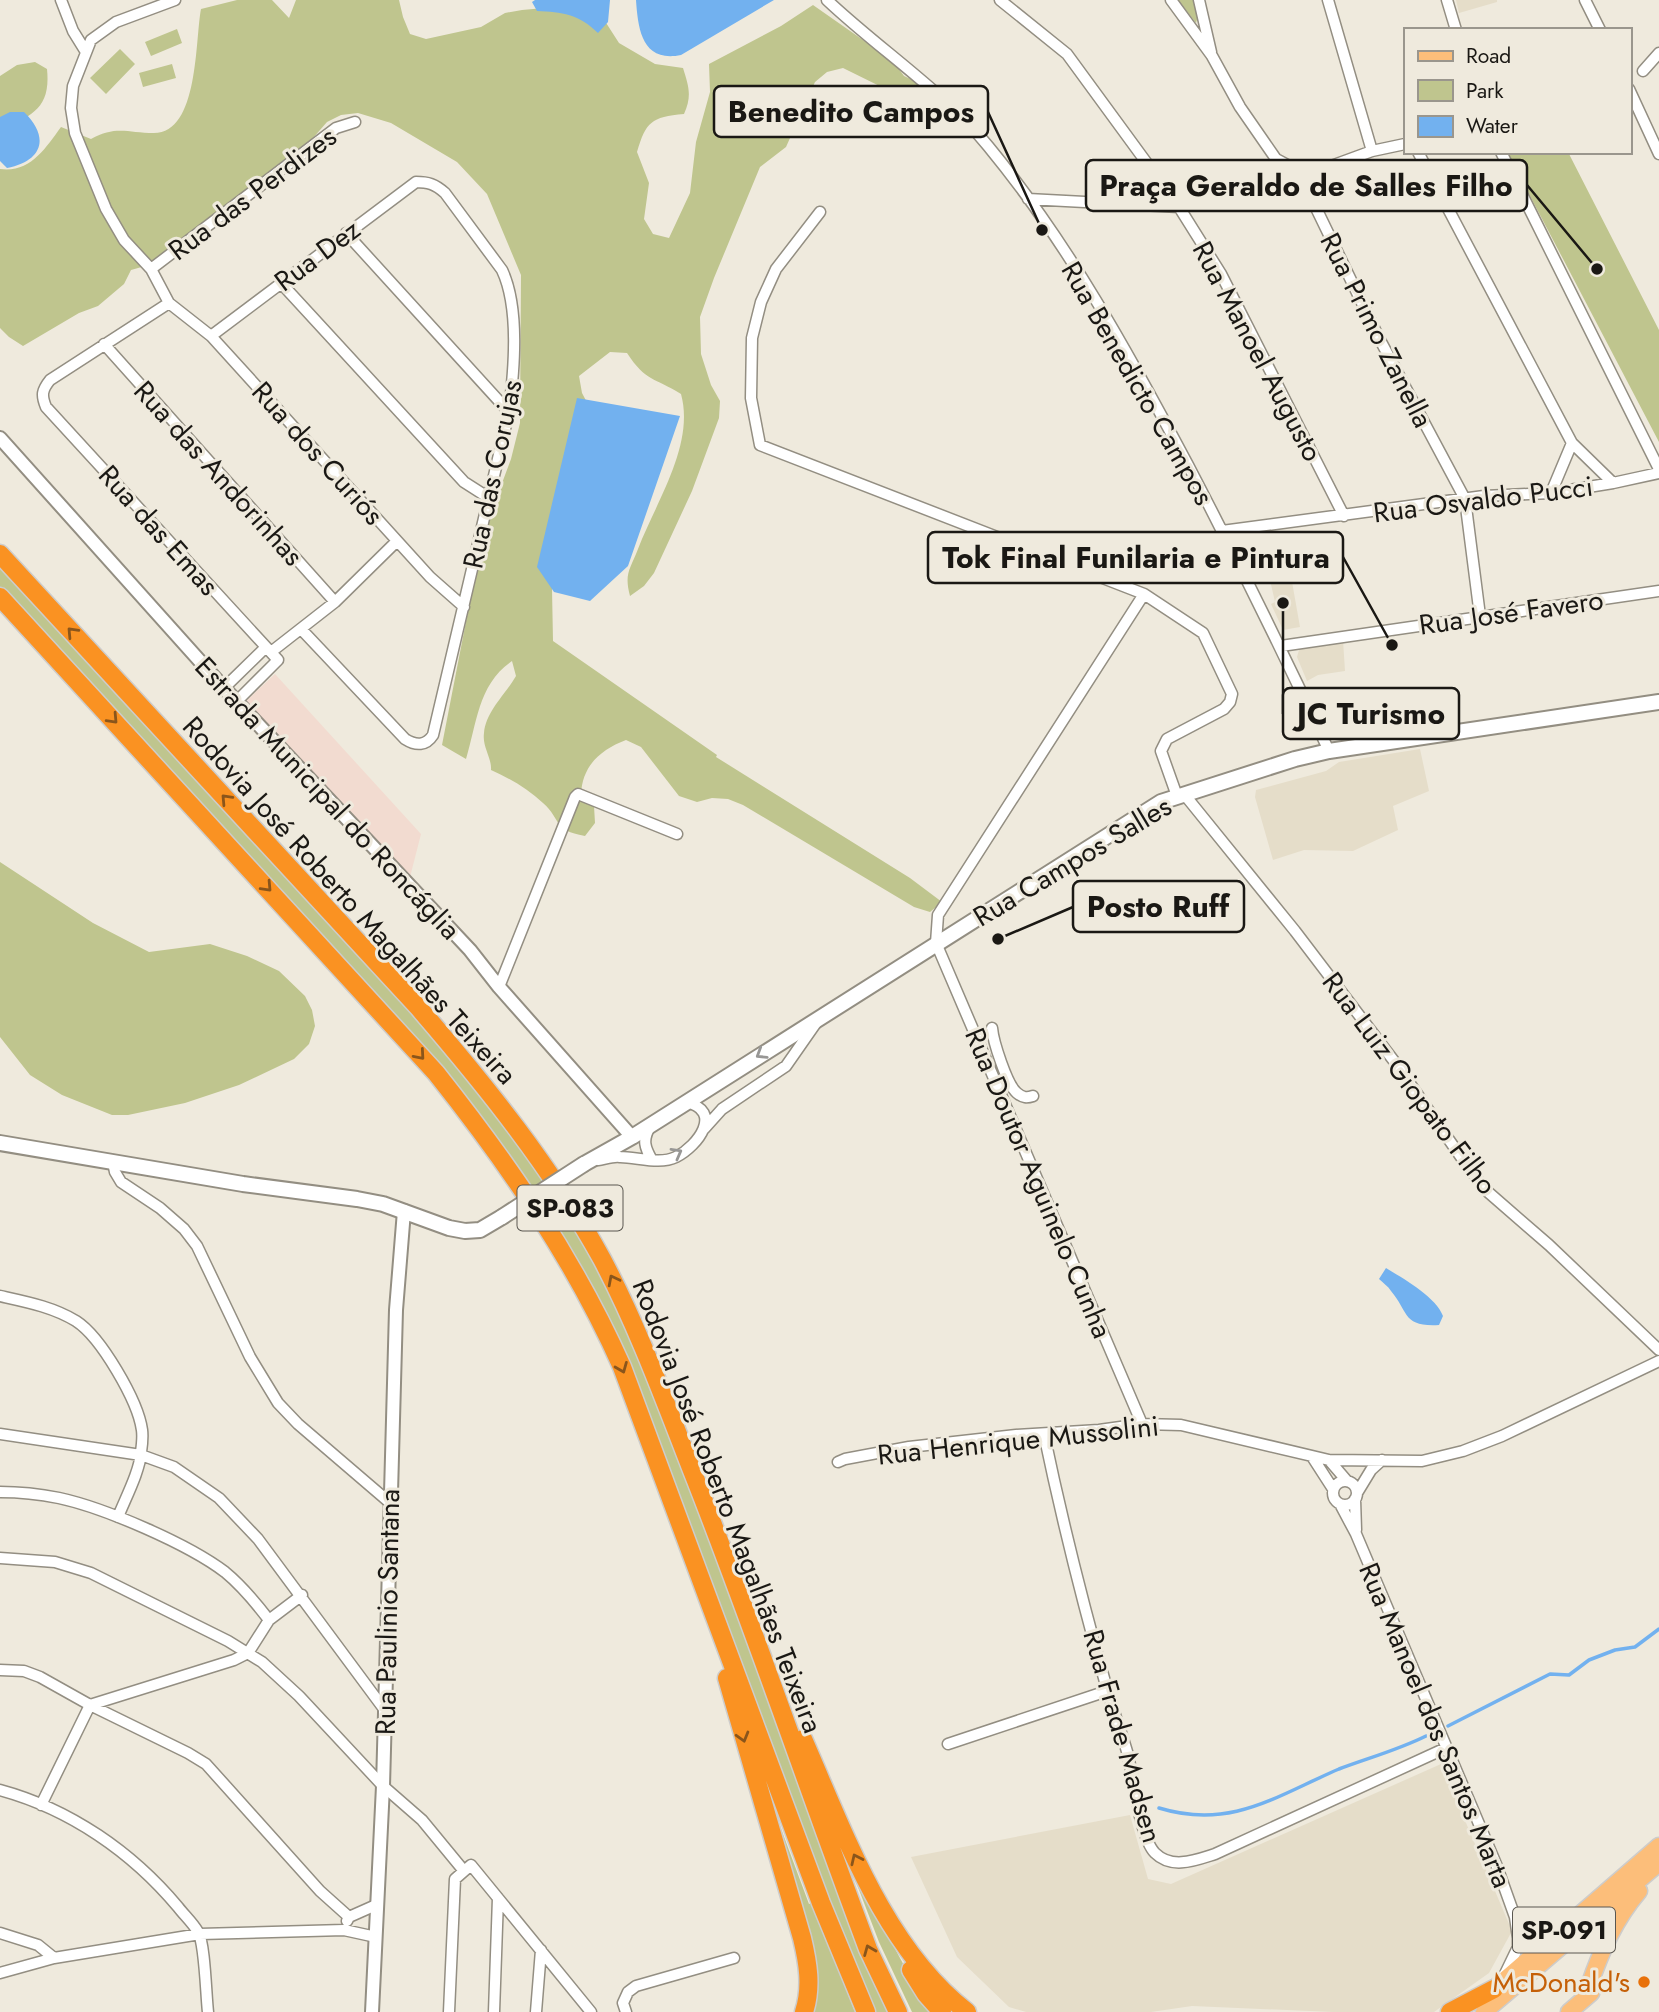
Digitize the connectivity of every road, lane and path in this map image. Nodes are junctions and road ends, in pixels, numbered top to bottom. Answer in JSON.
{"nodes":[{"id":1,"x":61,"y":0,"type":"edge"},
{"id":2,"x":175,"y":0,"type":"edge"},
{"id":3,"x":827,"y":0,"type":"edge"},
{"id":4,"x":1000,"y":0,"type":"edge"},
{"id":5,"x":1171,"y":0,"type":"edge"},
{"id":6,"x":1199,"y":0,"type":"edge"},
{"id":7,"x":1328,"y":0,"type":"edge"},
{"id":8,"x":1447,"y":0,"type":"edge"},
{"id":9,"x":1585,"y":0,"type":"edge"},
{"id":10,"x":161,"y":2,"type":"edge"},
{"id":11,"x":1455,"y":28,"type":"edge"},
{"id":12,"x":1599,"y":28,"type":"edge"},
{"id":13,"x":86,"y":52,"type":"junction"},
{"id":14,"x":1659,"y":53,"type":"edge"},
{"id":15,"x":1212,"y":56,"type":"junction"},
{"id":16,"x":1643,"y":71,"type":"dead end"},
{"id":17,"x":1631,"y":93,"type":"edge"},
{"id":18,"x":355,"y":122,"type":"dead end"},
{"id":19,"x":1404,"y":144,"type":"edge"},
{"id":20,"x":1372,"y":151,"type":"junction"},
{"id":21,"x":1419,"y":154,"type":"edge"},
{"id":22,"x":1502,"y":154,"type":"edge"},
{"id":23,"x":1659,"y":154,"type":"edge"},
{"id":24,"x":1301,"y":177,"type":"junction"},
{"id":25,"x":427,"y":182,"type":"joint"},
{"id":26,"x":1028,"y":199,"type":"junction"},
{"id":27,"x":1179,"y":207,"type":"junction"},
{"id":28,"x":820,"y":212,"type":"dead end"},
{"id":29,"x":346,"y":233,"type":"junction"},
{"id":30,"x":151,"y":269,"type":"junction"},
{"id":31,"x":280,"y":282,"type":"junction"},
{"id":32,"x":169,"y":303,"type":"junction"},
{"id":33,"x":211,"y":336,"type":"junction"},
{"id":34,"x":104,"y":344,"type":"junction"},
{"id":35,"x":509,"y":412,"type":"junction"},
{"id":36,"x":0,"y":439,"type":"edge"},
{"id":37,"x":1572,"y":443,"type":"junction"},
{"id":38,"x":1659,"y":471,"type":"edge"},
{"id":39,"x":1613,"y":484,"type":"junction"},
{"id":40,"x":1551,"y":493,"type":"junction"},
{"id":41,"x":489,"y":498,"type":"junction"},
{"id":42,"x":1465,"y":499,"type":"junction"},
{"id":43,"x":1345,"y":516,"type":"junction"},
{"id":44,"x":1222,"y":531,"type":"junction"},
{"id":45,"x":397,"y":541,"type":"junction"},
{"id":46,"x":0,"y":554,"type":"edge"},
{"id":47,"x":1659,"y":591,"type":"edge"},
{"id":48,"x":1144,"y":594,"type":"junction"},
{"id":49,"x":0,"y":597,"type":"edge"},
{"id":50,"x":335,"y":601,"type":"junction"},
{"id":51,"x":464,"y":607,"type":"junction"},
{"id":52,"x":1480,"y":616,"type":"junction"},
{"id":53,"x":301,"y":629,"type":"junction"},
{"id":54,"x":1281,"y":646,"type":"junction"},
{"id":55,"x":272,"y":653,"type":"junction"},
{"id":56,"x":224,"y":688,"type":"junction"},
{"id":57,"x":237,"y":701,"type":"junction"},
{"id":58,"x":1659,"y":702,"type":"edge"},
{"id":59,"x":1328,"y":751,"type":"junction"},
{"id":60,"x":1181,"y":795,"type":"junction"},
{"id":61,"x":677,"y":834,"type":"dead end"},
{"id":62,"x":936,"y":943,"type":"junction"},
{"id":63,"x":499,"y":988,"type":"junction"},
{"id":64,"x":819,"y":1018,"type":"junction"},
{"id":65,"x":992,"y":1028,"type":"dead end"},
{"id":66,"x":1033,"y":1096,"type":"dead end"},
{"id":67,"x":686,"y":1102,"type":"junction"},
{"id":68,"x":652,"y":1124,"type":"junction"},
{"id":69,"x":704,"y":1129,"type":"junction"},
{"id":70,"x":632,"y":1137,"type":"junction"},
{"id":71,"x":0,"y":1143,"type":"edge"},
{"id":72,"x":652,"y":1160,"type":"junction"},
{"id":73,"x":113,"y":1162,"type":"junction"},
{"id":74,"x":586,"y":1163,"type":"junction"},
{"id":75,"x":404,"y":1211,"type":"junction"},
{"id":76,"x":0,"y":1296,"type":"edge"},
{"id":77,"x":1659,"y":1350,"type":"edge"},
{"id":78,"x":1659,"y":1361,"type":"edge"},
{"id":79,"x":1142,"y":1424,"type":"junction"},
{"id":80,"x":0,"y":1434,"type":"edge"},
{"id":81,"x":1044,"y":1434,"type":"junction"},
{"id":82,"x":141,"y":1455,"type":"junction"},
{"id":83,"x":1313,"y":1458,"type":"junction"},
{"id":84,"x":1329,"y":1460,"type":"junction"},
{"id":85,"x":1362,"y":1460,"type":"junction"},
{"id":86,"x":1382,"y":1460,"type":"junction"},
{"id":87,"x":838,"y":1462,"type":"dead end"},
{"id":88,"x":1344,"y":1477,"type":"junction"},
{"id":89,"x":1333,"y":1489,"type":"junction"},
{"id":90,"x":0,"y":1492,"type":"edge"},
{"id":91,"x":1356,"y":1496,"type":"junction"},
{"id":92,"x":389,"y":1502,"type":"junction"},
{"id":93,"x":1339,"y":1504,"type":"junction"},
{"id":94,"x":118,"y":1517,"type":"junction"},
{"id":95,"x":1356,"y":1534,"type":"junction"},
{"id":96,"x":719,"y":1538,"type":"junction"},
{"id":97,"x":693,"y":1553,"type":"junction"},
{"id":98,"x":0,"y":1558,"type":"edge"},
{"id":99,"x":302,"y":1595,"type":"junction"},
{"id":100,"x":269,"y":1620,"type":"junction"},
{"id":101,"x":248,"y":1653,"type":"junction"},
{"id":102,"x":0,"y":1670,"type":"edge"},
{"id":103,"x":1107,"y":1691,"type":"junction"},
{"id":104,"x":90,"y":1705,"type":"junction"},
{"id":105,"x":384,"y":1709,"type":"junction"},
{"id":106,"x":948,"y":1745,"type":"dead end"},
{"id":107,"x":1446,"y":1748,"type":"junction"},
{"id":108,"x":383,"y":1786,"type":"junction"},
{"id":109,"x":0,"y":1790,"type":"edge"},
{"id":110,"x":41,"y":1805,"type":"junction"},
{"id":111,"x":1659,"y":1846,"type":"edge"},
{"id":112,"x":1659,"y":1863,"type":"edge"},
{"id":113,"x":1659,"y":1869,"type":"edge"},
{"id":114,"x":464,"y":1871,"type":"junction"},
{"id":115,"x":869,"y":1887,"type":"junction"},
{"id":116,"x":498,"y":1898,"type":"junction"},
{"id":117,"x":376,"y":1905,"type":"junction"},
{"id":118,"x":349,"y":1917,"type":"junction"},
{"id":119,"x":1515,"y":1917,"type":"junction"},
{"id":120,"x":1567,"y":1927,"type":"junction"},
{"id":121,"x":344,"y":1930,"type":"junction"},
{"id":122,"x":0,"y":1933,"type":"edge"},
{"id":123,"x":200,"y":1934,"type":"junction"},
{"id":124,"x":376,"y":1937,"type":"junction"},
{"id":125,"x":541,"y":1950,"type":"junction"},
{"id":126,"x":54,"y":1958,"type":"junction"},
{"id":127,"x":734,"y":1958,"type":"dead end"},
{"id":128,"x":0,"y":1973,"type":"edge"},
{"id":129,"x":1497,"y":1986,"type":"junction"},
{"id":130,"x":208,"y":2012,"type":"edge"},
{"id":131,"x":372,"y":2012,"type":"edge"},
{"id":132,"x":449,"y":2012,"type":"edge"},
{"id":133,"x":494,"y":2012,"type":"edge"},
{"id":134,"x":536,"y":2012,"type":"edge"},
{"id":135,"x":591,"y":2012,"type":"edge"},
{"id":136,"x":626,"y":2012,"type":"edge"},
{"id":137,"x":804,"y":2012,"type":"edge"},
{"id":138,"x":866,"y":2012,"type":"edge"},
{"id":139,"x":898,"y":2012,"type":"edge"},
{"id":140,"x":942,"y":2012,"type":"edge"},
{"id":141,"x":967,"y":2012,"type":"edge"},
{"id":142,"x":1450,"y":2012,"type":"edge"},
{"id":143,"x":1467,"y":2012,"type":"edge"},
{"id":144,"x":1485,"y":2012,"type":"edge"},
{"id":145,"x":1569,"y":2012,"type":"edge"}],
"edges":[{"from":1,"to":13,"type":"street"},
{"from":2,"to":10,"type":"street"},
{"from":3,"to":26,"type":"street","name":"Rua Benedicto Campos"},
{"from":4,"to":27,"type":"street","name":"Rua Manoel Augusto"},
{"from":5,"to":15,"type":"street","name":"Rua Primo Zanella"},
{"from":6,"to":15,"type":"street"},
{"from":7,"to":20,"type":"street"},
{"from":8,"to":11,"type":"street"},
{"from":9,"to":12,"type":"street"},
{"from":10,"to":13,"type":"street"},
{"from":13,"to":30,"type":"street"},
{"from":14,"to":16,"type":"street"},
{"from":15,"to":24,"type":"street","name":"Rua Primo Zanella"},
{"from":17,"to":23,"type":"street"},
{"from":18,"to":30,"type":"street","name":"Rua das Perdizes"},
{"from":19,"to":20,"type":"street"},
{"from":20,"to":24,"type":"street"},
{"from":21,"to":37,"type":"street"},
{"from":22,"to":38,"type":"street"},
{"from":24,"to":27,"type":"street"},
{"from":24,"to":42,"type":"street","name":"Rua Primo Zanella"},
{"from":25,"to":29,"type":"street","name":"Rua Dez"},
{"from":25,"to":35,"type":"street","name":"Rua das Corujas"},
{"from":26,"to":27,"type":"street"},
{"from":26,"to":44,"type":"street","name":"Rua Benedicto Campos"},
{"from":27,"to":43,"type":"street","name":"Rua Manoel Augusto"},
{"from":28,"to":48,"type":"street"},
{"from":29,"to":31,"type":"street","name":"Rua Dez"},
{"from":29,"to":35,"type":"street"},
{"from":30,"to":32,"type":"street"},
{"from":31,"to":33,"type":"street","name":"Rua Dez"},
{"from":31,"to":41,"type":"street"},
{"from":32,"to":33,"type":"street","name":"Rua dos Curiós"},
{"from":32,"to":34,"type":"street"},
{"from":33,"to":45,"type":"street","name":"Rua dos Curiós"},
{"from":34,"to":50,"type":"street","name":"Rua das Andorinhas"},
{"from":34,"to":55,"type":"street","name":"Rua das Emas"},
{"from":35,"to":41,"type":"street","name":"Rua das Corujas"},
{"from":36,"to":56,"type":"street","name":"Estrada Municipal do Roncáglia"},
{"from":37,"to":39,"type":"street"},
{"from":37,"to":40,"type":"street"},
{"from":38,"to":39,"type":"street","name":"Rua Osvaldo Pucci"},
{"from":39,"to":40,"type":"street","name":"Rua Osvaldo Pucci"},
{"from":40,"to":42,"type":"street","name":"Rua Osvaldo Pucci"},
{"from":41,"to":51,"type":"street","name":"Rua das Corujas"},
{"from":42,"to":43,"type":"street","name":"Rua Osvaldo Pucci"},
{"from":42,"to":52,"type":"street","name":"Rua Primo Zanella"},
{"from":43,"to":44,"type":"street","name":"Rua Osvaldo Pucci"},
{"from":44,"to":54,"type":"street","name":"Rua Benedicto Campos"},
{"from":45,"to":50,"type":"street"},
{"from":45,"to":51,"type":"street","name":"Rua dos Curiós"},
{"from":96,"to":46,"type":"highway","name":"Rodovia José Roberto Magalhães Teixeira","number":"SP-083","one_way":true},
{"from":47,"to":52,"type":"street","name":"Rua José Favero"},
{"from":48,"to":60,"type":"street","name":"Rua Luiz Giopato Filho"},
{"from":48,"to":62,"type":"street"},
{"from":49,"to":97,"type":"highway","name":"Rodovia José Roberto Magalhães Teixeira","number":"SP-083","one_way":true},
{"from":50,"to":53,"type":"street"},
{"from":51,"to":53,"type":"street","name":"Rua das Corujas"},
{"from":52,"to":54,"type":"street","name":"Rua José Favero"},
{"from":53,"to":55,"type":"street"},
{"from":54,"to":59,"type":"street","name":"Rua Benedicto Campos"},
{"from":55,"to":56,"type":"street"},
{"from":55,"to":57,"type":"street"},
{"from":56,"to":57,"type":"street","name":"Estrada Municipal do Roncáglia"},
{"from":57,"to":63,"type":"street","name":"Estrada Municipal do Roncáglia"},
{"from":58,"to":59,"type":"main road","name":"Rua Campos Salles"},
{"from":59,"to":60,"type":"main road","name":"Rua Campos Salles"},
{"from":60,"to":62,"type":"main road","name":"Rua Campos Salles"},
{"from":60,"to":77,"type":"street","name":"Rua Luiz Giopato Filho"},
{"from":61,"to":63,"type":"street"},
{"from":62,"to":64,"type":"main road","name":"Rua Campos Salles"},
{"from":62,"to":79,"type":"street","name":"Rua Doutor Aguinelo Cunha"},
{"from":63,"to":70,"type":"street","name":"Estrada Municipal do Roncáglia"},
{"from":64,"to":67,"type":"main road","name":"Rua Campos Salles","one_way":true},
{"from":64,"to":69,"type":"street"},
{"from":65,"to":66,"type":"street"},
{"from":67,"to":68,"type":"main road","name":"Rua Campos Salles"},
{"from":67,"to":69,"type":"street"},
{"from":68,"to":70,"type":"main road","name":"Rua Campos Salles"},
{"from":68,"to":72,"type":"street"},
{"from":72,"to":69,"type":"street","one_way":true},
{"from":70,"to":72,"type":"street","name":"Estrada Municipal do Roncáglia"},
{"from":70,"to":74,"type":"main road","name":"Rua Campos Salles"},
{"from":71,"to":73,"type":"main road","name":"Rua Campos Salles"},
{"from":72,"to":74,"type":"street"},
{"from":73,"to":75,"type":"main road","name":"Rua Campos Salles"},
{"from":73,"to":92,"type":"street"},
{"from":74,"to":75,"type":"main road","name":"Rua Campos Salles","bridge":true},
{"from":75,"to":92,"type":"street","name":"Rua Paulinio Santana"},
{"from":76,"to":82,"type":"street"},
{"from":78,"to":86,"type":"street","name":"Rua Henrique Mussolini"},
{"from":79,"to":81,"type":"street","name":"Rua Henrique Mussolini"},
{"from":79,"to":83,"type":"street","name":"Rua Henrique Mussolini"},
{"from":80,"to":82,"type":"street"},
{"from":81,"to":87,"type":"street","name":"Rua Henrique Mussolini"},
{"from":81,"to":103,"type":"street","name":"Rua Frade Madsen"},
{"from":82,"to":94,"type":"street"},
{"from":82,"to":99,"type":"street"},
{"from":83,"to":84,"type":"street","name":"Rua Henrique Mussolini"},
{"from":83,"to":89,"type":"street"},
{"from":84,"to":85,"type":"street","name":"Rua Henrique Mussolini"},
{"from":84,"to":88,"type":"street"},
{"from":85,"to":86,"type":"street","name":"Rua Henrique Mussolini"},
{"from":85,"to":88,"type":"street","name":"Rua Henrique Mussolini"},
{"from":86,"to":91,"type":"street"},
{"from":88,"to":89,"type":"street"},
{"from":88,"to":91,"type":"street"},
{"from":89,"to":93,"type":"street"},
{"from":90,"to":94,"type":"street"},
{"from":91,"to":93,"type":"street"},
{"from":91,"to":95,"type":"street","name":"Rua Manoel dos Santos Marta"},
{"from":92,"to":105,"type":"street","name":"Rua Paulinio Santana"},
{"from":93,"to":95,"type":"street","name":"Rua Manoel dos Santos Marta"},
{"from":94,"to":100,"type":"street"},
{"from":95,"to":107,"type":"street","name":"Rua Manoel dos Santos Marta"},
{"from":115,"to":96,"type":"highway","one_way":true},
{"from":139,"to":96,"type":"highway","name":"Rodovia José Roberto Magalhães Teixeira","number":"SP-083","one_way":true},
{"from":97,"to":137,"type":"highway","one_way":true},
{"from":97,"to":138,"type":"highway","name":"Rodovia José Roberto Magalhães Teixeira","number":"SP-083"},
{"from":98,"to":101,"type":"street"},
{"from":99,"to":100,"type":"street"},
{"from":99,"to":105,"type":"street"},
{"from":100,"to":101,"type":"street"},
{"from":101,"to":104,"type":"street"},
{"from":101,"to":108,"type":"street"},
{"from":102,"to":104,"type":"street"},
{"from":103,"to":106,"type":"street"},
{"from":103,"to":107,"type":"street","name":"Rua Frade Madsen"},
{"from":104,"to":110,"type":"street"},
{"from":104,"to":118,"type":"street"},
{"from":105,"to":108,"type":"street","name":"Rua Paulinio Santana"},
{"from":107,"to":119,"type":"street","name":"Rua Manoel dos Santos Marta"},
{"from":108,"to":114,"type":"street"},
{"from":108,"to":117,"type":"street","name":"Rua Paulinio Santana"},
{"from":109,"to":110,"type":"street"},
{"from":110,"to":123,"type":"street"},
{"from":111,"to":120,"type":"main road","number":"SP-091"},
{"from":112,"to":144,"type":"main road","number":"SP-091"},
{"from":113,"to":145,"type":"main road"},
{"from":114,"to":116,"type":"street"},
{"from":114,"to":132,"type":"street"},
{"from":115,"to":140,"type":"highway"},
{"from":115,"to":141,"type":"highway"},
{"from":116,"to":125,"type":"street"},
{"from":116,"to":133,"type":"street"},
{"from":117,"to":118,"type":"street"},
{"from":117,"to":124,"type":"street","name":"Rua Paulinio Santana"},
{"from":118,"to":121,"type":"street"},
{"from":119,"to":120,"type":"street"},
{"from":119,"to":129,"type":"street","name":"Rua Manoel dos Santos Marta"},
{"from":120,"to":129,"type":"main road","number":"SP-091"},
{"from":121,"to":123,"type":"street"},
{"from":121,"to":124,"type":"street"},
{"from":122,"to":126,"type":"street"},
{"from":123,"to":126,"type":"street"},
{"from":123,"to":130,"type":"street"},
{"from":124,"to":131,"type":"street","name":"Rua Paulinio Santana"},
{"from":125,"to":134,"type":"street"},
{"from":125,"to":135,"type":"street"},
{"from":126,"to":128,"type":"street"},
{"from":127,"to":136,"type":"street"},
{"from":129,"to":142,"type":"highway"},
{"from":129,"to":143,"type":"main road","number":"SP-091"}]}
